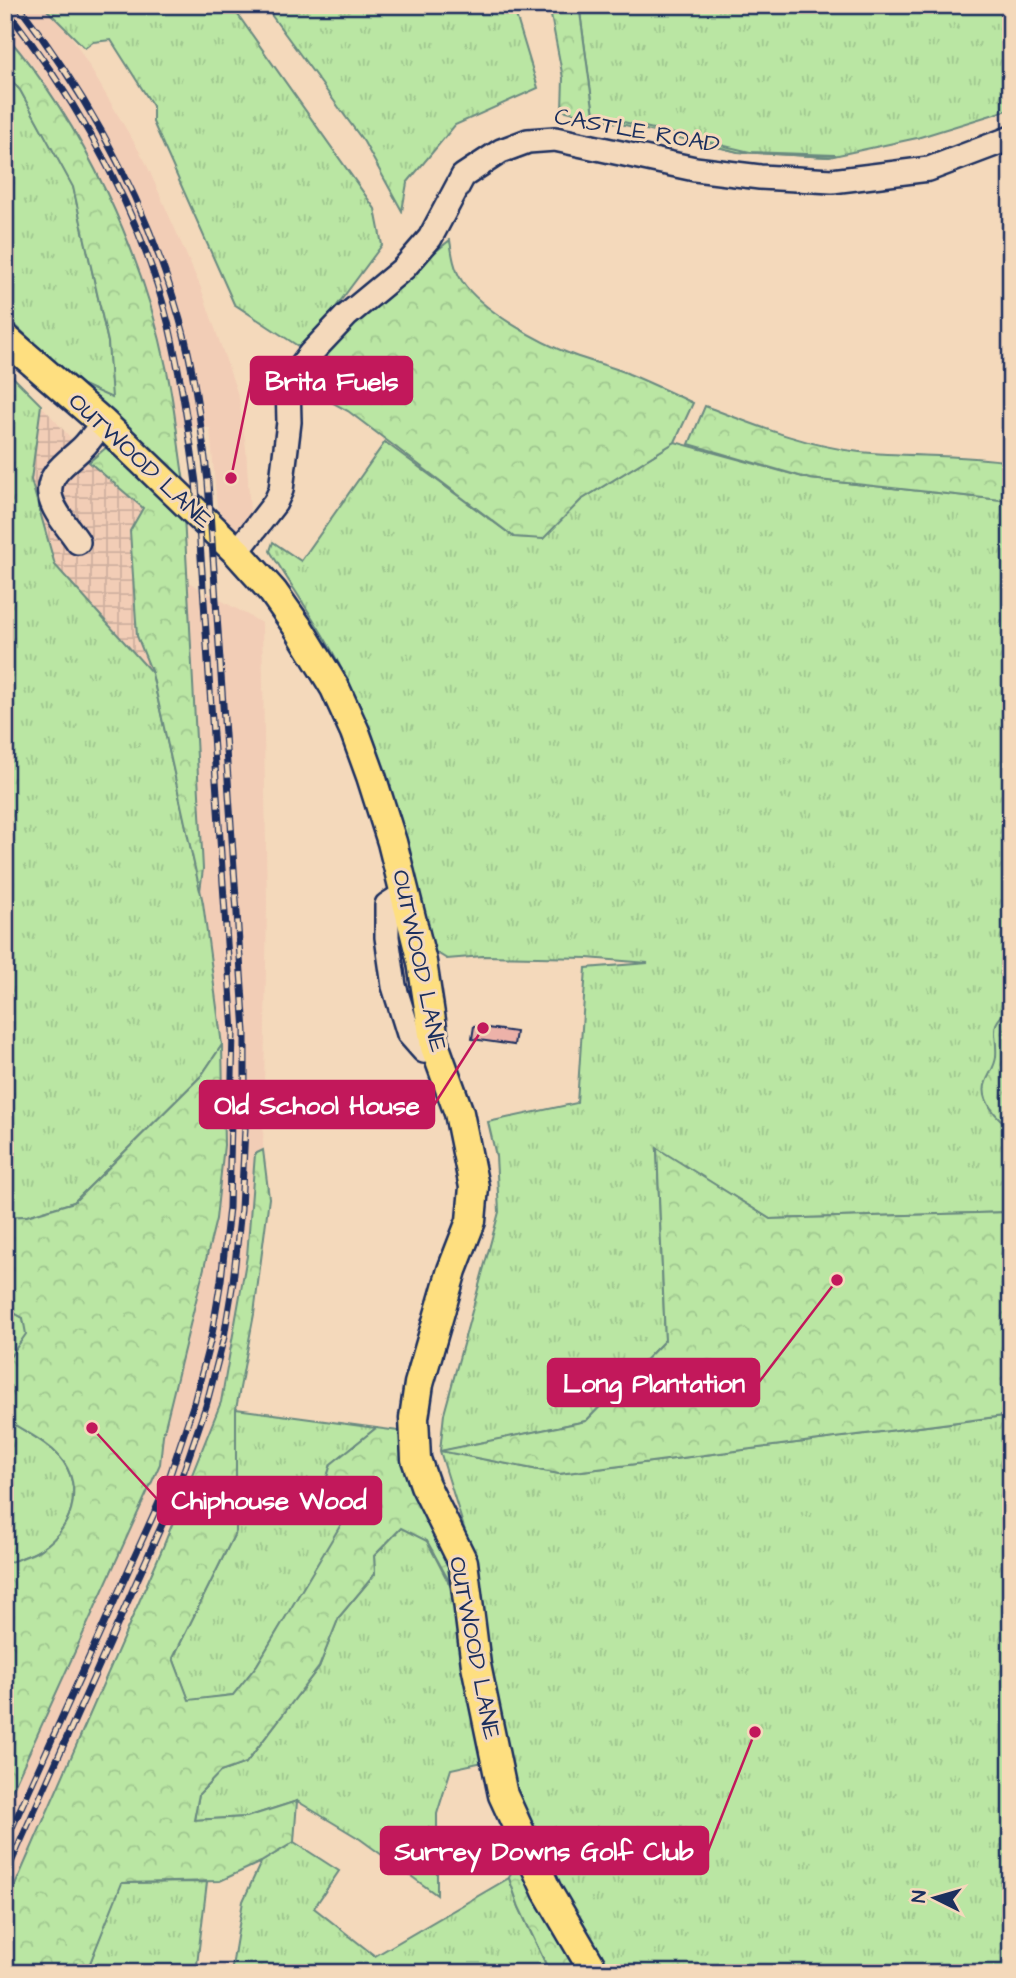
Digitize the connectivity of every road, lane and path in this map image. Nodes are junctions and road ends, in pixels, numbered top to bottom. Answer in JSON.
{"nodes":[{"id":1,"x":1011,"y":138,"type":"edge"},
{"id":2,"x":5,"y":338,"type":"edge"},
{"id":3,"x":103,"y":423,"type":"junction"},
{"id":4,"x":78,"y":542,"type":"dead end"},
{"id":5,"x":236,"y":552,"type":"junction"},
{"id":6,"x":595,"y":1973,"type":"edge"}],
"edges":[{"from":1,"to":5,"type":"street","name":"CASTLE ROAD"},
{"from":2,"to":3,"type":"main road","name":"OUTWOOD LANE"},
{"from":3,"to":4,"type":"street"},
{"from":3,"to":5,"type":"main road","name":"OUTWOOD LANE"},
{"from":5,"to":6,"type":"main road","name":"OUTWOOD LANE"}]}
